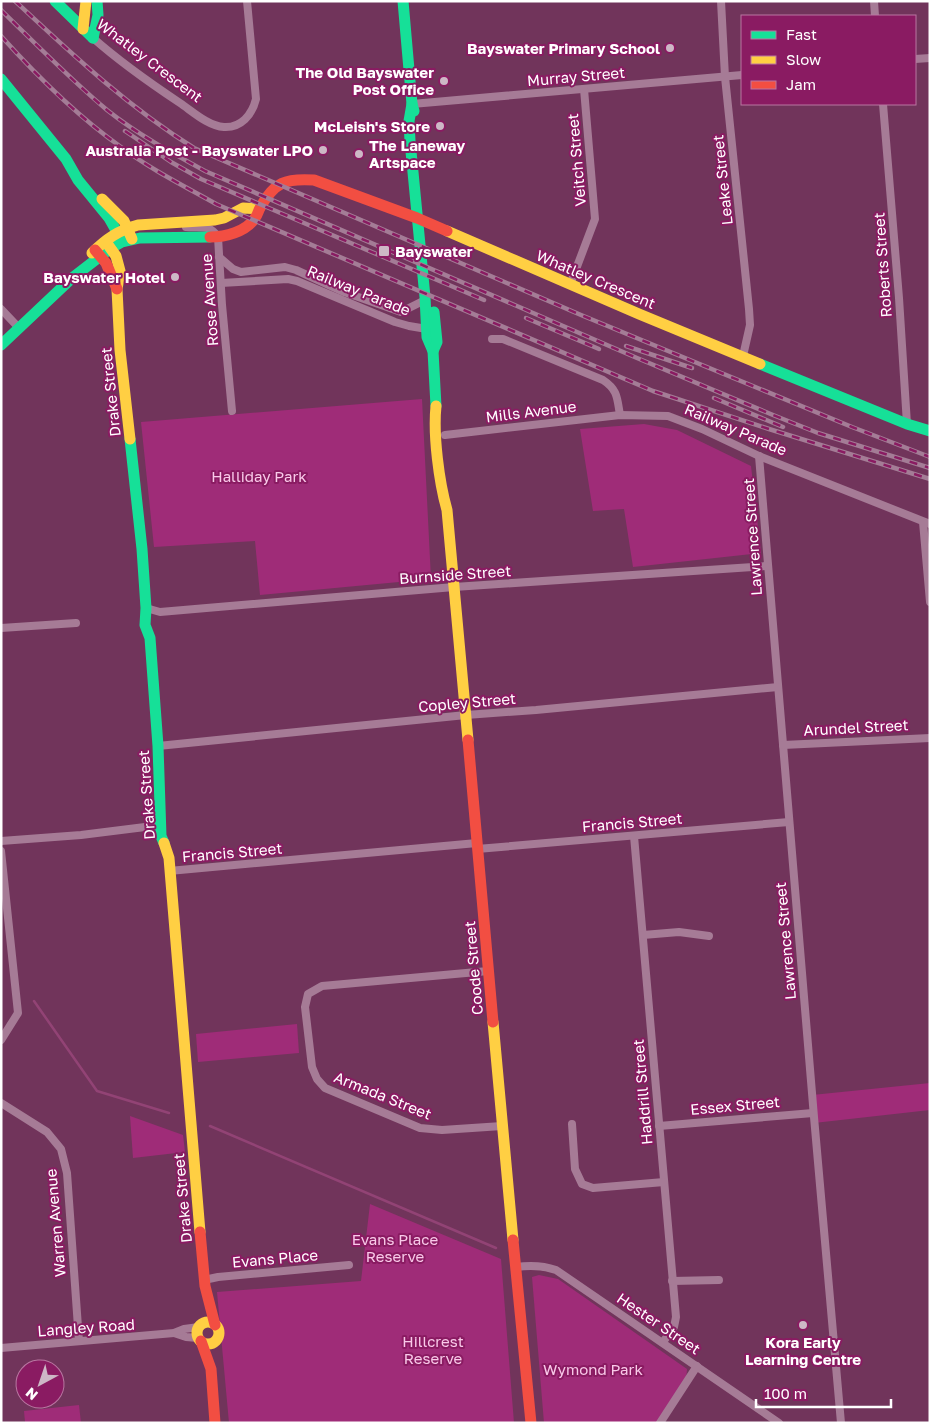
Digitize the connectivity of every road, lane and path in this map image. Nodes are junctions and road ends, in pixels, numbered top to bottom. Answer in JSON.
{"nodes":[{"id":1,"x":54,"y":1,"type":"edge"},
{"id":2,"x":86,"y":1,"type":"edge"},
{"id":3,"x":97,"y":1,"type":"edge"},
{"id":4,"x":247,"y":1,"type":"edge"},
{"id":5,"x":403,"y":1,"type":"edge"},
{"id":6,"x":721,"y":1,"type":"edge"},
{"id":7,"x":874,"y":1,"type":"edge"},
{"id":8,"x":875,"y":15,"type":"edge"},
{"id":9,"x":83,"y":29,"type":"junction"},
{"id":10,"x":93,"y":38,"type":"junction"},
{"id":11,"x":930,"y":58,"type":"edge"},
{"id":12,"x":916,"y":59,"type":"edge"},
{"id":13,"x":741,"y":75,"type":"edge"},
{"id":14,"x":725,"y":77,"type":"junction"},
{"id":15,"x":1,"y":79,"type":"edge"},
{"id":16,"x":584,"y":89,"type":"junction"},
{"id":17,"x":412,"y":104,"type":"junction"},
{"id":18,"x":883,"y":105,"type":"edge"},
{"id":19,"x":258,"y":209,"type":"junction"},
{"id":20,"x":422,"y":220,"type":"junction"},
{"id":21,"x":176,"y":221,"type":"junction"},
{"id":22,"x":125,"y":235,"type":"junction"},
{"id":23,"x":218,"y":237,"type":"junction"},
{"id":24,"x":108,"y":244,"type":"junction"},
{"id":25,"x":97,"y":254,"type":"junction"},
{"id":26,"x":219,"y":257,"type":"junction"},
{"id":27,"x":221,"y":283,"type":"junction"},
{"id":28,"x":570,"y":285,"type":"junction"},
{"id":29,"x":117,"y":289,"type":"junction"},
{"id":30,"x":425,"y":300,"type":"junction"},
{"id":31,"x":1,"y":309,"type":"edge"},
{"id":32,"x":19,"y":328,"type":"junction"},
{"id":33,"x":427,"y":329,"type":"junction"},
{"id":34,"x":492,"y":339,"type":"dead end"},
{"id":35,"x":1,"y":345,"type":"edge"},
{"id":36,"x":433,"y":351,"type":"junction"},
{"id":37,"x":743,"y":356,"type":"junction"},
{"id":38,"x":438,"y":400,"type":"junction"},
{"id":39,"x":232,"y":411,"type":"dead end"},
{"id":40,"x":620,"y":415,"type":"junction"},
{"id":41,"x":907,"y":424,"type":"junction"},
{"id":42,"x":930,"y":432,"type":"edge"},
{"id":43,"x":445,"y":435,"type":"junction"},
{"id":44,"x":759,"y":456,"type":"junction"},
{"id":45,"x":448,"y":510,"type":"junction"},
{"id":46,"x":926,"y":523,"type":"edge"},
{"id":47,"x":767,"y":566,"type":"junction"},
{"id":48,"x":454,"y":587,"type":"junction"},
{"id":49,"x":930,"y":602,"type":"edge"},
{"id":50,"x":146,"y":608,"type":"junction"},
{"id":51,"x":76,"y":623,"type":"dead end"},
{"id":52,"x":1,"y":628,"type":"edge"},
{"id":53,"x":778,"y":687,"type":"junction"},
{"id":54,"x":466,"y":715,"type":"junction"},
{"id":55,"x":930,"y":738,"type":"edge"},
{"id":56,"x":783,"y":745,"type":"junction"},
{"id":57,"x":158,"y":746,"type":"junction"},
{"id":58,"x":789,"y":822,"type":"junction"},
{"id":59,"x":161,"y":825,"type":"junction"},
{"id":60,"x":634,"y":836,"type":"junction"},
{"id":61,"x":1,"y":841,"type":"edge"},
{"id":62,"x":477,"y":846,"type":"junction"},
{"id":63,"x":1,"y":851,"type":"edge"},
{"id":64,"x":169,"y":871,"type":"junction"},
{"id":65,"x":643,"y":935,"type":"junction"},
{"id":66,"x":709,"y":936,"type":"dead end"},
{"id":67,"x":488,"y":971,"type":"junction"},
{"id":68,"x":1,"y":1040,"type":"edge"},
{"id":69,"x":1,"y":1103,"type":"edge"},
{"id":70,"x":813,"y":1113,"type":"junction"},
{"id":71,"x":572,"y":1124,"type":"dead end"},
{"id":72,"x":502,"y":1126,"type":"junction"},
{"id":73,"x":659,"y":1126,"type":"junction"},
{"id":74,"x":664,"y":1182,"type":"junction"},
{"id":75,"x":349,"y":1265,"type":"dead end"},
{"id":76,"x":516,"y":1267,"type":"junction"},
{"id":77,"x":204,"y":1280,"type":"junction"},
{"id":78,"x":719,"y":1280,"type":"dead end"},
{"id":79,"x":672,"y":1281,"type":"junction"},
{"id":80,"x":207,"y":1298,"type":"junction"},
{"id":81,"x":215,"y":1325,"type":"junction"},
{"id":82,"x":200,"y":1332,"type":"junction"},
{"id":83,"x":216,"y":1339,"type":"junction"},
{"id":84,"x":79,"y":1341,"type":"junction"},
{"id":85,"x":663,"y":1342,"type":"junction"},
{"id":86,"x":1,"y":1348,"type":"edge"},
{"id":87,"x":698,"y":1366,"type":"junction"},
{"id":88,"x":211,"y":1369,"type":"junction"},
{"id":89,"x":215,"y":1423,"type":"edge"},
{"id":90,"x":530,"y":1423,"type":"edge"},
{"id":91,"x":660,"y":1423,"type":"edge"},
{"id":92,"x":779,"y":1423,"type":"edge"},
{"id":93,"x":841,"y":1423,"type":"edge"}],
"edges":[{"from":1,"to":9,"type":"main road","name":"Whatley Crescent"},
{"from":2,"to":9,"type":"main road"},
{"from":3,"to":10,"type":"main road"},
{"from":4,"to":10,"type":"street","name":"Whatley Crescent"},
{"from":5,"to":17,"type":"main road"},
{"from":6,"to":14,"type":"street","name":"Leake Street"},
{"from":7,"to":8,"type":"street"},
{"from":9,"to":10,"type":"main road","name":"Whatley Crescent"},
{"from":11,"to":12,"type":"street"},
{"from":13,"to":14,"type":"street","name":"Murray Street"},
{"from":14,"to":16,"type":"street","name":"Murray Street"},
{"from":14,"to":37,"type":"street","name":"Leake Street"},
{"from":15,"to":22,"type":"main road"},
{"from":16,"to":17,"type":"street","name":"Murray Street"},
{"from":16,"to":28,"type":"street","name":"Veitch Street"},
{"from":17,"to":20,"type":"main road"},
{"from":17,"to":20,"type":"main road","name":"Coode Street"},
{"from":18,"to":41,"type":"street","name":"Roberts Street"},
{"from":19,"to":20,"type":"main road","name":"Whatley Crescent"},
{"from":19,"to":21,"type":"main road"},
{"from":19,"to":23,"type":"main road","name":"Whatley Crescent"},
{"from":20,"to":28,"type":"main road","name":"Whatley Crescent"},
{"from":20,"to":30,"type":"main road","name":"Coode Street"},
{"from":20,"to":36,"type":"main road","name":"Coode Street"},
{"from":21,"to":22,"type":"main road"},
{"from":21,"to":23,"type":"street","name":"Rose Avenue"},
{"from":22,"to":23,"type":"main road"},
{"from":22,"to":24,"type":"main road"},
{"from":23,"to":26,"type":"street","name":"Rose Avenue"},
{"from":24,"to":25,"type":"main road"},
{"from":24,"to":29,"type":"main road","name":"Drake Street"},
{"from":25,"to":29,"type":"main road","name":"Drake Street"},
{"from":25,"to":32,"type":"main road"},
{"from":26,"to":27,"type":"street","name":"Rose Avenue"},
{"from":26,"to":30,"type":"street","name":"Railway Parade"},
{"from":27,"to":33,"type":"street","name":"Railway Parade"},
{"from":27,"to":39,"type":"street","name":"Rose Avenue"},
{"from":28,"to":37,"type":"main road","name":"Whatley Crescent"},
{"from":29,"to":50,"type":"main road","name":"Drake Street"},
{"from":30,"to":33,"type":"main road","name":"Coode Street"},
{"from":31,"to":32,"type":"street"},
{"from":32,"to":35,"type":"main road"},
{"from":33,"to":36,"type":"main road","name":"Coode Street"},
{"from":34,"to":40,"type":"street"},
{"from":36,"to":38,"type":"main road","name":"Coode Street"},
{"from":37,"to":41,"type":"main road","name":"Whatley Crescent"},
{"from":38,"to":43,"type":"main road","name":"Coode Street"},
{"from":38,"to":45,"type":"main road","name":"Coode Street"},
{"from":40,"to":43,"type":"street","name":"Mills Avenue"},
{"from":40,"to":44,"type":"street","name":"Railway Parade"},
{"from":41,"to":42,"type":"main road","name":"Whatley Crescent"},
{"from":43,"to":45,"type":"main road","name":"Coode Street"},
{"from":44,"to":46,"type":"street","name":"Railway Parade"},
{"from":44,"to":47,"type":"street","name":"Lawrence Street"},
{"from":45,"to":48,"type":"main road","name":"Coode Street"},
{"from":46,"to":49,"type":"street"},
{"from":47,"to":48,"type":"street","name":"Burnside Street"},
{"from":47,"to":53,"type":"street","name":"Lawrence Street"},
{"from":48,"to":50,"type":"street","name":"Burnside Street"},
{"from":48,"to":54,"type":"main road","name":"Coode Street"},
{"from":50,"to":57,"type":"main road","name":"Drake Street"},
{"from":51,"to":52,"type":"street"},
{"from":53,"to":54,"type":"street","name":"Copley Street"},
{"from":53,"to":56,"type":"street","name":"Lawrence Street"},
{"from":54,"to":57,"type":"street","name":"Copley Street"},
{"from":54,"to":62,"type":"main road","name":"Coode Street"},
{"from":55,"to":56,"type":"street","name":"Arundel Street"},
{"from":56,"to":58,"type":"street","name":"Lawrence Street"},
{"from":57,"to":59,"type":"main road","name":"Drake Street"},
{"from":58,"to":60,"type":"street","name":"Francis Street"},
{"from":58,"to":70,"type":"street","name":"Lawrence Street"},
{"from":59,"to":61,"type":"street"},
{"from":59,"to":64,"type":"main road","name":"Drake Street"},
{"from":60,"to":62,"type":"street","name":"Francis Street"},
{"from":60,"to":65,"type":"street","name":"Haddrill Street"},
{"from":62,"to":64,"type":"street","name":"Francis Street"},
{"from":62,"to":67,"type":"main road","name":"Coode Street"},
{"from":63,"to":68,"type":"street"},
{"from":64,"to":77,"type":"main road","name":"Drake Street"},
{"from":65,"to":66,"type":"street"},
{"from":65,"to":73,"type":"street","name":"Haddrill Street"},
{"from":67,"to":72,"type":"main road","name":"Coode Street"},
{"from":67,"to":72,"type":"street","name":"Armada Street"},
{"from":69,"to":84,"type":"street","name":"Warren Avenue"},
{"from":70,"to":73,"type":"street","name":"Essex Street"},
{"from":70,"to":93,"type":"street","name":"Lawrence Street"},
{"from":71,"to":74,"type":"street"},
{"from":72,"to":76,"type":"main road","name":"Coode Street"},
{"from":73,"to":74,"type":"street","name":"Haddrill Street"},
{"from":74,"to":79,"type":"street","name":"Haddrill Street"},
{"from":75,"to":77,"type":"street","name":"Evans Place"},
{"from":76,"to":85,"type":"street","name":"Hester Street"},
{"from":76,"to":90,"type":"main road","name":"Coode Street"},
{"from":77,"to":80,"type":"main road","name":"Drake Street"},
{"from":78,"to":79,"type":"street"},
{"from":79,"to":85,"type":"street","name":"Haddrill Street"},
{"from":80,"to":81,"type":"main road","name":"Drake Street"},
{"from":80,"to":82,"type":"main road","name":"Drake Street"},
{"from":81,"to":82,"type":"main road"},
{"from":81,"to":83,"type":"main road","name":"Drake Street"},
{"from":82,"to":83,"type":"main road"},
{"from":82,"to":84,"type":"street","name":"Langley Road"},
{"from":82,"to":88,"type":"main road","name":"Drake Street"},
{"from":83,"to":88,"type":"main road","name":"Drake Street"},
{"from":84,"to":86,"type":"street","name":"Langley Road"},
{"from":85,"to":87,"type":"street","name":"Hester Street"},
{"from":87,"to":91,"type":"street"},
{"from":87,"to":92,"type":"street","name":"Hester Street"},
{"from":88,"to":89,"type":"main road","name":"Drake Street"}]}
